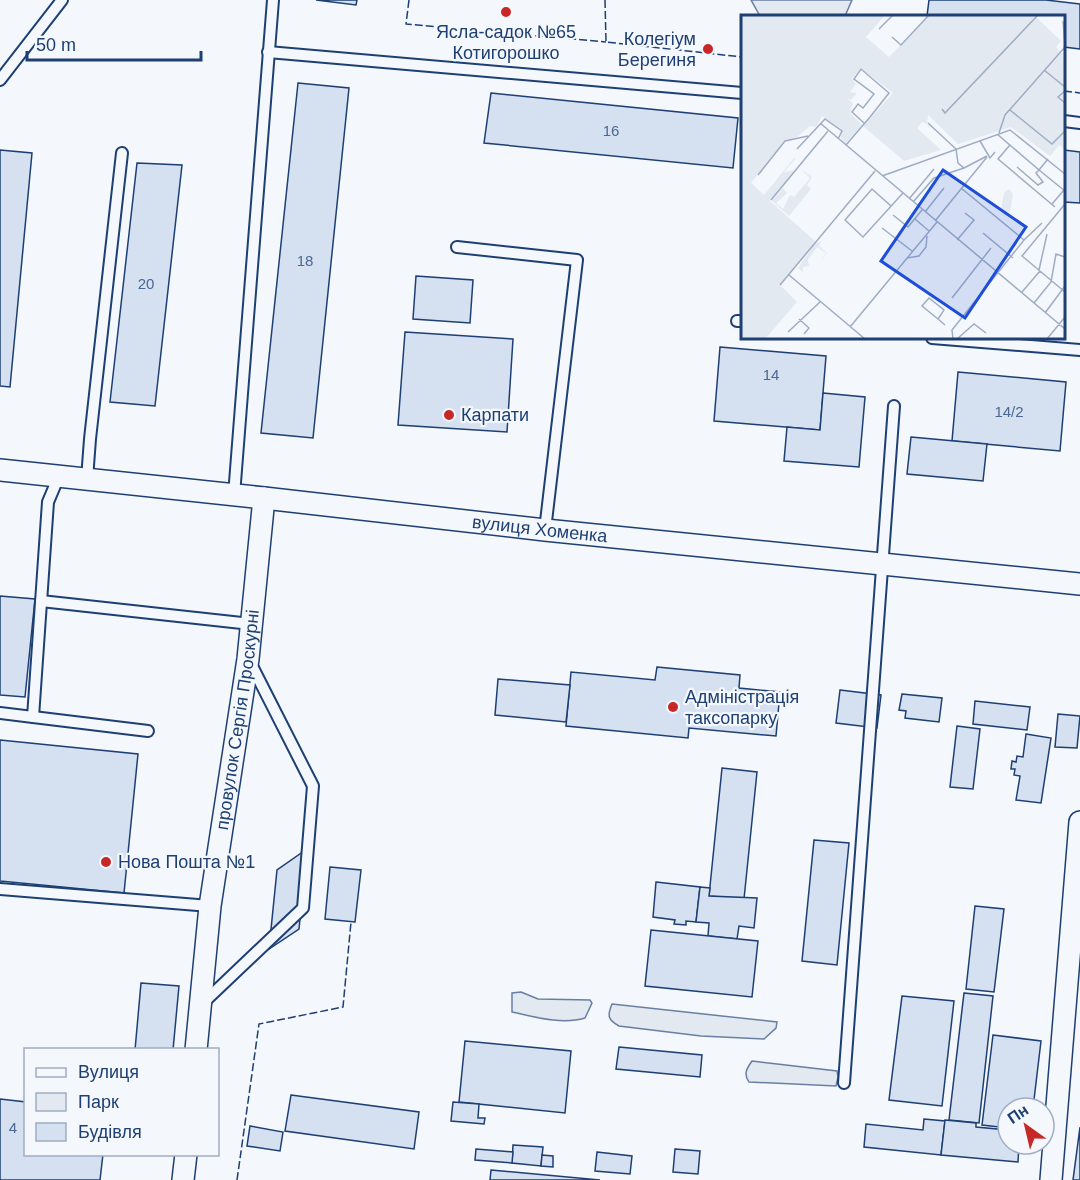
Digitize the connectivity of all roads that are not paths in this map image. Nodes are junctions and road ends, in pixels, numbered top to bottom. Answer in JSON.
{"nodes":[{"id":1,"x":62,"y":0,"type":"edge"},
{"id":2,"x":273,"y":0,"type":"edge"},
{"id":3,"x":268,"y":52,"type":"junction"},
{"id":4,"x":0,"y":80,"type":"edge"},
{"id":5,"x":741,"y":93,"type":"edge"},
{"id":6,"x":1065,"y":121,"type":"edge"},
{"id":7,"x":1080,"y":123,"type":"edge"},
{"id":8,"x":123,"y":153,"type":"dead end"},
{"id":9,"x":457,"y":247,"type":"dead end"},
{"id":10,"x":944,"y":339,"type":"edge"},
{"id":11,"x":1080,"y":350,"type":"edge"},
{"id":12,"x":894,"y":406,"type":"dead end"},
{"id":13,"x":0,"y":470,"type":"edge"},
{"id":14,"x":59,"y":476,"type":"junction"},
{"id":15,"x":87,"y":479,"type":"junction"},
{"id":16,"x":234,"y":495,"type":"junction"},
{"id":17,"x":264,"y":498,"type":"junction"},
{"id":18,"x":545,"y":530,"type":"junction"},
{"id":19,"x":883,"y":565,"type":"junction"},
{"id":20,"x":1080,"y":584,"type":"edge"},
{"id":21,"x":41,"y":601,"type":"junction"},
{"id":22,"x":251,"y":624,"type":"junction"},
{"id":23,"x":248,"y":659,"type":"junction"},
{"id":24,"x":0,"y":713,"type":"edge"},
{"id":25,"x":33,"y":717,"type":"junction"},
{"id":26,"x":148,"y":731,"type":"dead end"},
{"id":27,"x":1080,"y":822,"type":"edge"},
{"id":28,"x":0,"y":889,"type":"edge"},
{"id":29,"x":210,"y":906,"type":"junction"},
{"id":30,"x":200,"y":1006,"type":"junction"},
{"id":31,"x":196,"y":1048,"type":"edge"},
{"id":32,"x":844,"y":1083,"type":"dead end"},
{"id":33,"x":186,"y":1156,"type":"edge"},
{"id":34,"x":183,"y":1180,"type":"edge"},
{"id":35,"x":1051,"y":1180,"type":"edge"}],
"edges":[{"from":1,"to":4,"type":"lane"},
{"from":2,"to":3,"type":"lane"},
{"from":3,"to":5,"type":"lane"},
{"from":3,"to":16,"type":"lane"},
{"from":6,"to":7,"type":"lane"},
{"from":8,"to":15,"type":"lane"},
{"from":9,"to":18,"type":"lane"},
{"from":10,"to":11,"type":"lane"},
{"from":12,"to":19,"type":"lane"},
{"from":13,"to":14,"type":"street","name":"вулиця Хоменка"},
{"from":14,"to":15,"type":"street","name":"вулиця Хоменка"},
{"from":14,"to":21,"type":"lane"},
{"from":15,"to":16,"type":"street","name":"вулиця Хоменка"},
{"from":16,"to":17,"type":"street","name":"вулиця Хоменка"},
{"from":17,"to":18,"type":"street","name":"вулиця Хоменка"},
{"from":17,"to":22,"type":"street","name":"провулок Сергія Проскурні"},
{"from":18,"to":19,"type":"street","name":"вулиця Хоменка"},
{"from":19,"to":20,"type":"street","name":"вулиця Хоменка"},
{"from":19,"to":32,"type":"lane"},
{"from":21,"to":22,"type":"lane"},
{"from":21,"to":25,"type":"lane"},
{"from":22,"to":23,"type":"street","name":"провулок Сергія Проскурні"},
{"from":23,"to":29,"type":"street","name":"провулок Сергія Проскурні"},
{"from":23,"to":30,"type":"lane"},
{"from":24,"to":25,"type":"lane"},
{"from":25,"to":26,"type":"lane"},
{"from":27,"to":35,"type":"street"},
{"from":28,"to":29,"type":"lane"},
{"from":29,"to":30,"type":"street","name":"провулок Сергія Проскурні"},
{"from":30,"to":31,"type":"street","name":"провулок Сергія Проскурні"},
{"from":33,"to":34,"type":"street"}]}
